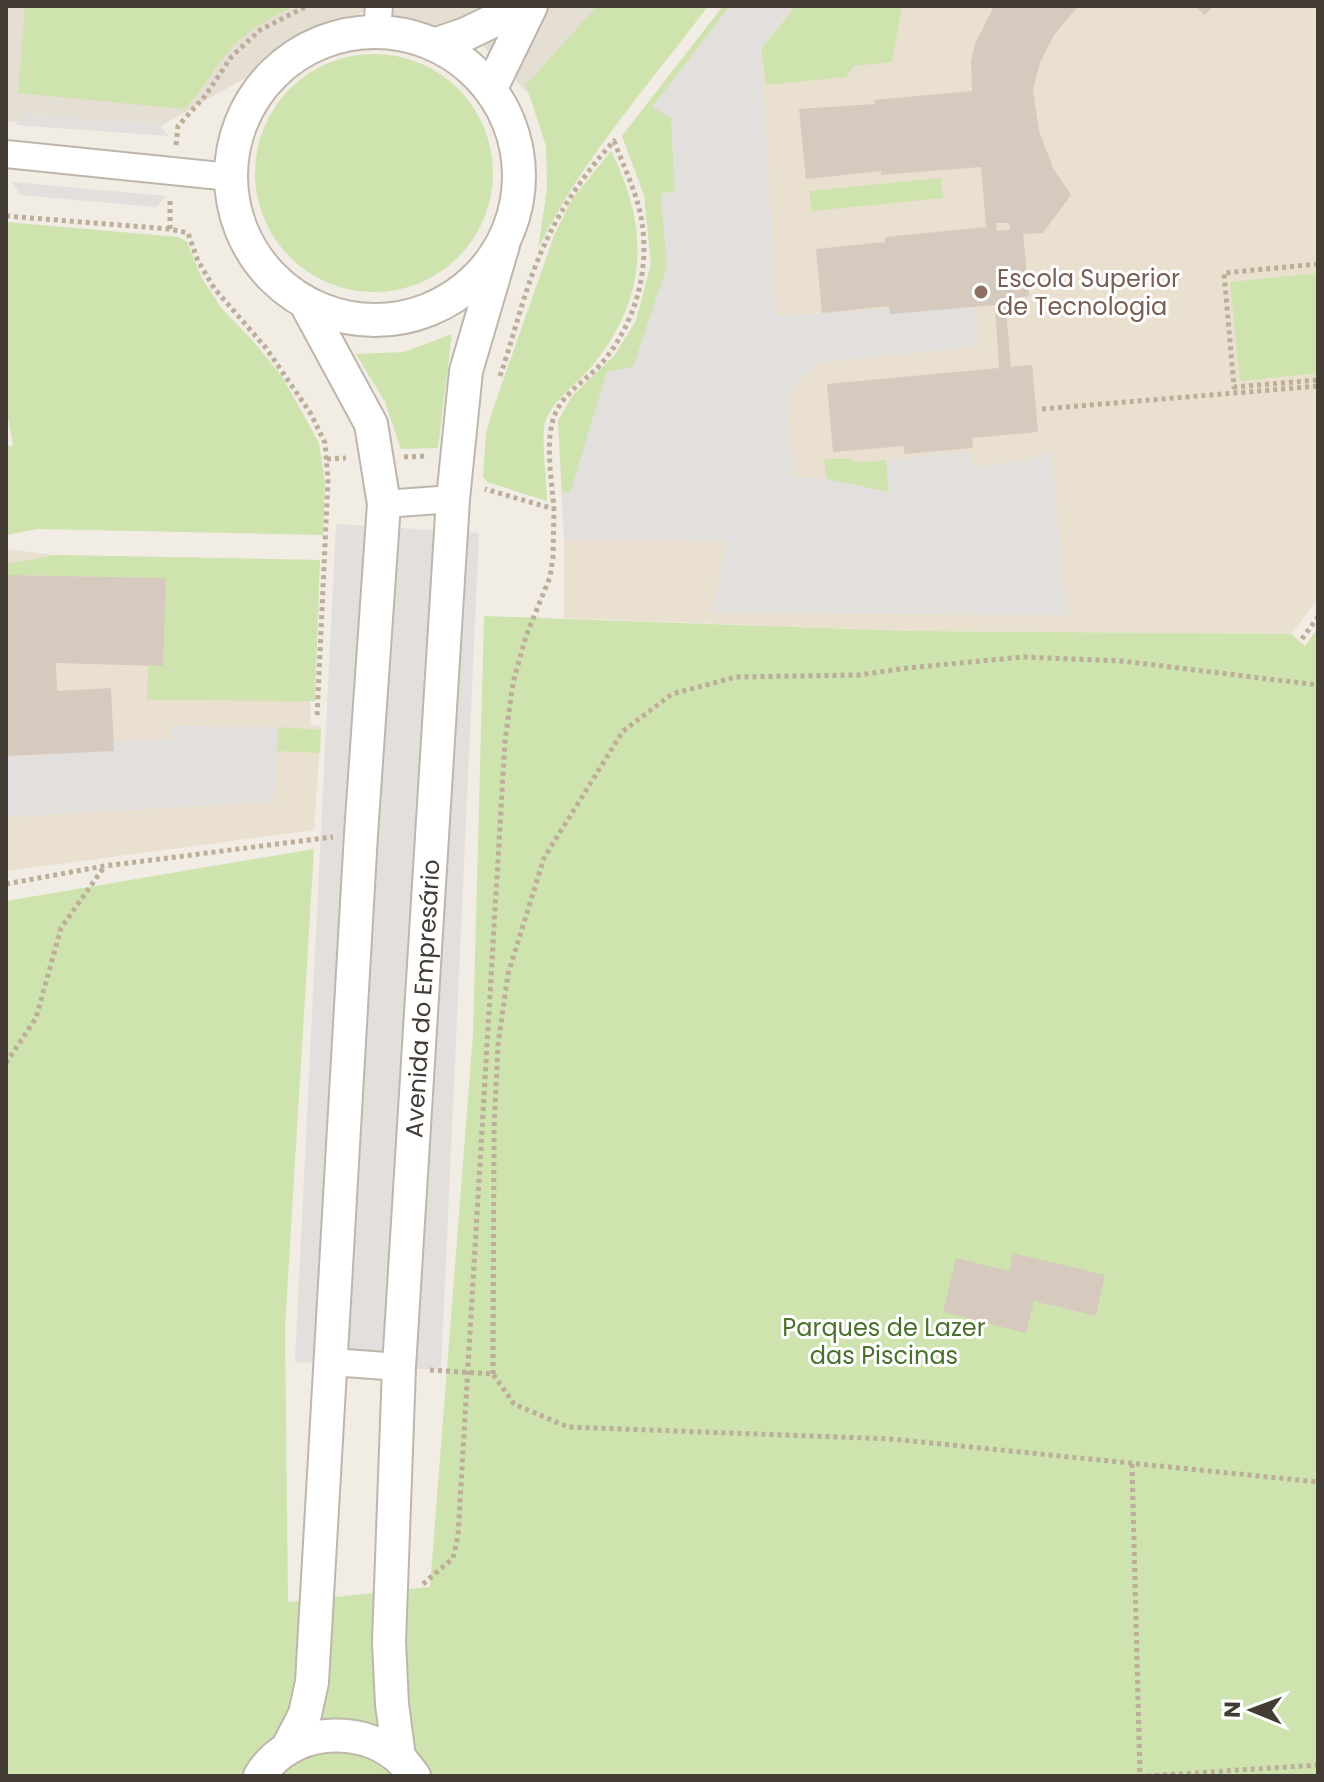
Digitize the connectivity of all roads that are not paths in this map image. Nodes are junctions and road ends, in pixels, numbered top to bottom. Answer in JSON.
{"nodes":[{"id":1,"x":524,"y":6,"type":"edge"},
{"id":2,"x":531,"y":6,"type":"edge"},
{"id":3,"x":378,"y":18,"type":"edge"},
{"id":4,"x":437,"y":44,"type":"junction"},
{"id":5,"x":491,"y":88,"type":"junction"},
{"id":6,"x":6,"y":154,"type":"edge"},
{"id":7,"x":230,"y":177,"type":"junction"},
{"id":8,"x":503,"y":245,"type":"junction"},
{"id":9,"x":306,"y":304,"type":"junction"},
{"id":10,"x":467,"y":492,"type":"junction"},
{"id":11,"x":384,"y":504,"type":"junction"},
{"id":12,"x":332,"y":1362,"type":"junction"},
{"id":13,"x":399,"y":1367,"type":"junction"},
{"id":14,"x":287,"y":1749,"type":"junction"},
{"id":15,"x":407,"y":1767,"type":"edge"},
{"id":16,"x":260,"y":1776,"type":"edge"}],
"edges":[{"from":1,"to":4,"type":"street"},
{"from":2,"to":5,"type":"street"},
{"from":3,"to":4,"type":"street"},
{"from":3,"to":7,"type":"street"},
{"from":4,"to":5,"type":"street"},
{"from":5,"to":8,"type":"street"},
{"from":6,"to":7,"type":"street"},
{"from":7,"to":9,"type":"street"},
{"from":8,"to":9,"type":"street"},
{"from":8,"to":10,"type":"street","name":"Avenida do Empresário"},
{"from":9,"to":11,"type":"street"},
{"from":10,"to":11,"type":"street"},
{"from":10,"to":13,"type":"street","name":"Avenida do Empresário"},
{"from":11,"to":12,"type":"street"},
{"from":12,"to":13,"type":"street"},
{"from":12,"to":14,"type":"street"},
{"from":13,"to":15,"type":"street","name":"Avenida do Empresário"},
{"from":14,"to":15,"type":"street"},
{"from":14,"to":16,"type":"street"}]}
